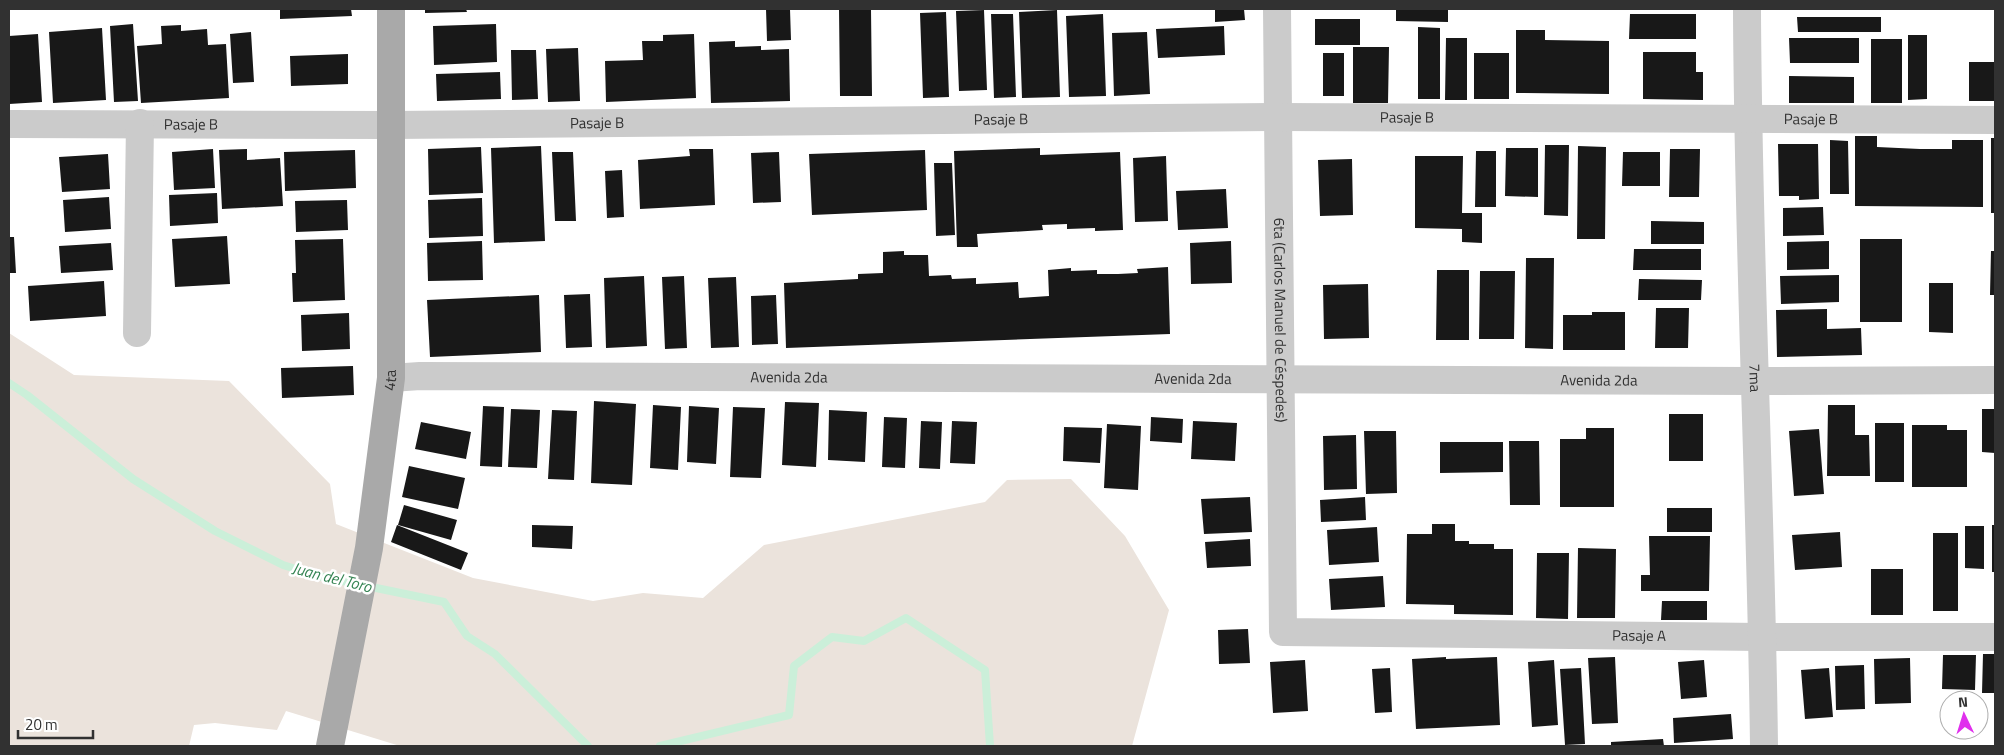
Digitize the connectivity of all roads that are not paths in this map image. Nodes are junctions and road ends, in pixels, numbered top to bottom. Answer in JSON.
{"nodes":[{"id":1,"x":391,"y":9,"type":"edge"},
{"id":2,"x":1277,"y":9,"type":"edge"},
{"id":3,"x":1746,"y":9,"type":"edge"},
{"id":4,"x":1278,"y":117,"type":"junction"},
{"id":5,"x":1747,"y":120,"type":"junction"},
{"id":6,"x":1995,"y":120,"type":"edge"},
{"id":7,"x":140,"y":123,"type":"junction"},
{"id":8,"x":9,"y":124,"type":"edge"},
{"id":9,"x":392,"y":124,"type":"junction"},
{"id":10,"x":137,"y":333,"type":"dead end"},
{"id":11,"x":391,"y":378,"type":"junction"},
{"id":12,"x":1279,"y":378,"type":"junction"},
{"id":13,"x":1995,"y":380,"type":"edge"},
{"id":14,"x":1755,"y":381,"type":"junction"},
{"id":15,"x":1283,"y":632,"type":"joint"},
{"id":16,"x":1995,"y":636,"type":"edge"},
{"id":17,"x":1762,"y":637,"type":"junction"},
{"id":18,"x":330,"y":746,"type":"edge"},
{"id":19,"x":1764,"y":746,"type":"edge"}],
"edges":[{"from":1,"to":9,"type":"main road","name":"4ta"},
{"from":2,"to":4,"type":"street","name":"6ta (Carlos Manuel de Céspedes)"},
{"from":3,"to":5,"type":"street","name":"7ma"},
{"from":4,"to":5,"type":"street","name":"Pasaje B"},
{"from":4,"to":9,"type":"street","name":"Pasaje B"},
{"from":4,"to":12,"type":"street","name":"6ta (Carlos Manuel de Céspedes)"},
{"from":5,"to":6,"type":"street","name":"Pasaje B"},
{"from":5,"to":14,"type":"street","name":"7ma"},
{"from":7,"to":8,"type":"street","name":"Pasaje B"},
{"from":7,"to":9,"type":"street","name":"Pasaje B"},
{"from":7,"to":10,"type":"street"},
{"from":9,"to":11,"type":"main road","name":"4ta"},
{"from":11,"to":12,"type":"street","name":"Avenida 2da"},
{"from":11,"to":18,"type":"main road","name":"4ta"},
{"from":12,"to":14,"type":"street","name":"Avenida 2da"},
{"from":12,"to":15,"type":"street","name":"6ta (Carlos Manuel de Céspedes)"},
{"from":13,"to":14,"type":"street","name":"Avenida 2da"},
{"from":14,"to":17,"type":"street","name":"7ma"},
{"from":15,"to":17,"type":"street","name":"Pasaje A"},
{"from":16,"to":17,"type":"street","name":"Pasaje A"},
{"from":17,"to":19,"type":"street","name":"7ma"}]}
